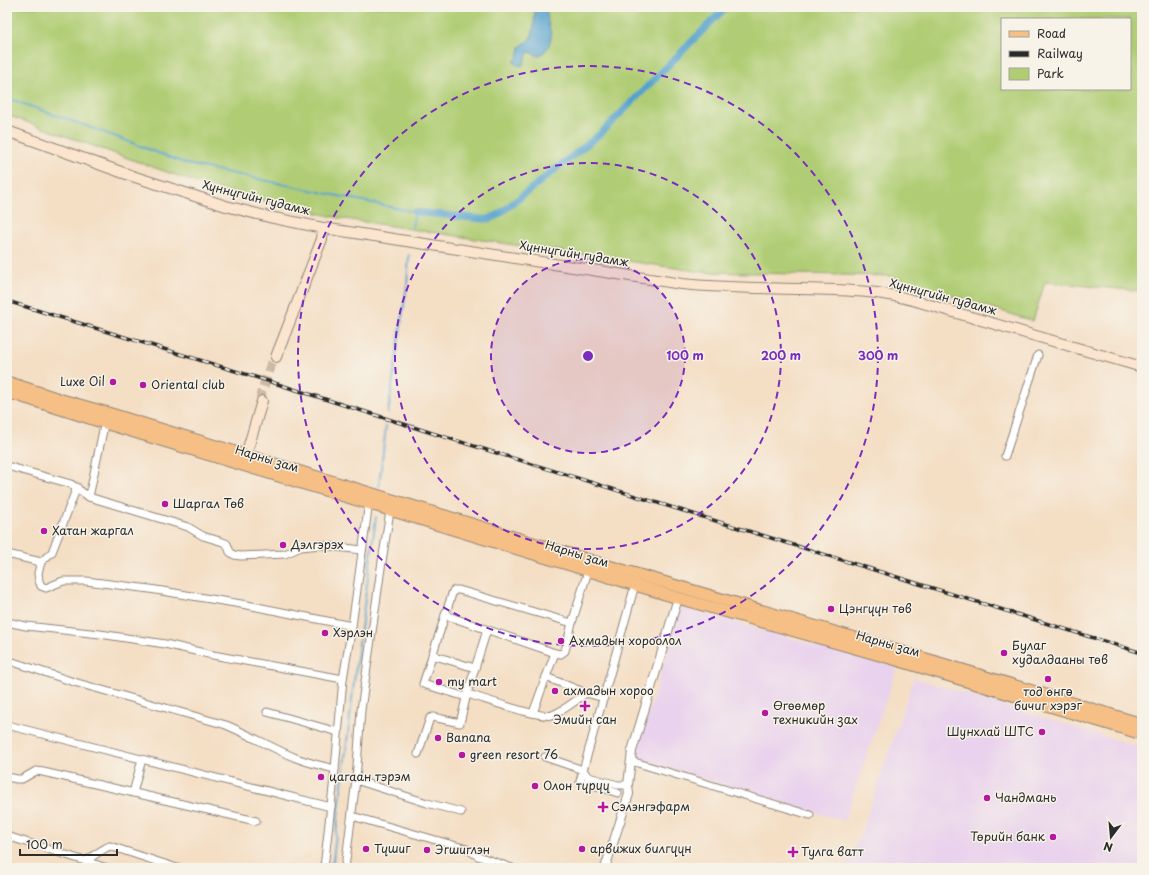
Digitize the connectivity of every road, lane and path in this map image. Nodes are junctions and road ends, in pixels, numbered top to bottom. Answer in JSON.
{"nodes":[{"id":1,"x":7,"y":132,"type":"edge"},
{"id":2,"x":323,"y":228,"type":"junction"},
{"id":3,"x":1038,"y":355,"type":"dead end"},
{"id":4,"x":276,"y":357,"type":"tunnel mouth"},
{"id":5,"x":1142,"y":368,"type":"edge"},
{"id":6,"x":7,"y":382,"type":"edge"},
{"id":7,"x":7,"y":392,"type":"edge"},
{"id":8,"x":262,"y":401,"type":"tunnel mouth"},
{"id":9,"x":106,"y":418,"type":"junction"},
{"id":10,"x":1005,"y":456,"type":"dead end"},
{"id":11,"x":244,"y":460,"type":"junction"},
{"id":12,"x":7,"y":466,"type":"edge"},
{"id":13,"x":77,"y":488,"type":"junction"},
{"id":14,"x":89,"y":497,"type":"junction"},
{"id":15,"x":370,"y":499,"type":"junction"},
{"id":16,"x":390,"y":511,"type":"junction"},
{"id":17,"x":362,"y":550,"type":"junction"},
{"id":18,"x":7,"y":554,"type":"edge"},
{"id":19,"x":41,"y":562,"type":"junction"},
{"id":20,"x":588,"y":571,"type":"junction"},
{"id":21,"x":635,"y":585,"type":"junction"},
{"id":22,"x":678,"y":598,"type":"junction"},
{"id":23,"x":445,"y":615,"type":"junction"},
{"id":24,"x":7,"y":622,"type":"edge"},
{"id":25,"x":572,"y":623,"type":"junction"},
{"id":26,"x":352,"y":626,"type":"junction"},
{"id":27,"x":487,"y":630,"type":"junction"},
{"id":28,"x":555,"y":652,"type":"junction"},
{"id":29,"x":432,"y":655,"type":"junction"},
{"id":30,"x":7,"y":660,"type":"edge"},
{"id":31,"x":475,"y":668,"type":"junction"},
{"id":32,"x":546,"y":677,"type":"junction"},
{"id":33,"x":343,"y":679,"type":"junction"},
{"id":34,"x":586,"y":693,"type":"junction"},
{"id":35,"x":467,"y":696,"type":"junction"},
{"id":36,"x":604,"y":698,"type":"junction"},
{"id":37,"x":267,"y":712,"type":"dead end"},
{"id":38,"x":533,"y":713,"type":"junction"},
{"id":39,"x":1142,"y":724,"type":"edge"},
{"id":40,"x":7,"y":725,"type":"edge"},
{"id":41,"x":338,"y":732,"type":"junction"},
{"id":42,"x":1142,"y":734,"type":"edge"},
{"id":43,"x":418,"y":754,"type":"dead end"},
{"id":44,"x":544,"y":757,"type":"dead end"},
{"id":45,"x":142,"y":759,"type":"junction"},
{"id":46,"x":631,"y":761,"type":"junction"},
{"id":47,"x":335,"y":769,"type":"junction"},
{"id":48,"x":583,"y":770,"type":"junction"},
{"id":49,"x":7,"y":776,"type":"edge"},
{"id":50,"x":356,"y":780,"type":"junction"},
{"id":51,"x":628,"y":785,"type":"junction"},
{"id":52,"x":618,"y":792,"type":"dead end"},
{"id":53,"x":133,"y":793,"type":"junction"},
{"id":54,"x":331,"y":807,"type":"junction"},
{"id":55,"x":461,"y":812,"type":"dead end"},
{"id":56,"x":810,"y":815,"type":"dead end"},
{"id":57,"x":352,"y":816,"type":"junction"},
{"id":58,"x":256,"y":821,"type":"dead end"},
{"id":59,"x":7,"y":836,"type":"edge"},
{"id":60,"x":85,"y":861,"type":"junction"},
{"id":61,"x":107,"y":868,"type":"edge"},
{"id":62,"x":177,"y":868,"type":"edge"},
{"id":63,"x":324,"y":868,"type":"edge"},
{"id":64,"x":345,"y":868,"type":"edge"},
{"id":65,"x":512,"y":868,"type":"edge"},
{"id":66,"x":605,"y":868,"type":"edge"}],
"edges":[{"from":1,"to":2,"type":"main road","name":"Хүннүгийн гудамж"},
{"from":2,"to":4,"type":"main road"},
{"from":2,"to":5,"type":"main road","name":"Хүннүгийн гудамж"},
{"from":3,"to":10,"type":"street"},
{"from":6,"to":9,"type":"main road","name":"Нарны зам"},
{"from":7,"to":9,"type":"main road","name":"Нарны зам"},
{"from":8,"to":11,"type":"main road"},
{"from":9,"to":11,"type":"main road","name":"Нарны зам"},
{"from":9,"to":14,"type":"street"},
{"from":11,"to":15,"type":"main road","name":"Нарны зам"},
{"from":12,"to":13,"type":"street"},
{"from":13,"to":14,"type":"street"},
{"from":13,"to":19,"type":"street"},
{"from":14,"to":17,"type":"street"},
{"from":15,"to":16,"type":"main road","name":"Нарны зам"},
{"from":15,"to":17,"type":"street"},
{"from":15,"to":39,"type":"main road","name":"Нарны зам"},
{"from":16,"to":20,"type":"main road","name":"Нарны зам"},
{"from":16,"to":50,"type":"street"},
{"from":17,"to":26,"type":"street"},
{"from":18,"to":19,"type":"street"},
{"from":19,"to":26,"type":"street"},
{"from":20,"to":21,"type":"main road","name":"Нарны зам"},
{"from":20,"to":25,"type":"street"},
{"from":21,"to":22,"type":"main road","name":"Нарны зам"},
{"from":21,"to":36,"type":"street"},
{"from":22,"to":42,"type":"main road","name":"Нарны зам"},
{"from":22,"to":46,"type":"street"},
{"from":23,"to":25,"type":"street"},
{"from":23,"to":27,"type":"street"},
{"from":23,"to":29,"type":"street"},
{"from":24,"to":33,"type":"street"},
{"from":25,"to":28,"type":"street"},
{"from":26,"to":33,"type":"street"},
{"from":27,"to":28,"type":"street"},
{"from":27,"to":31,"type":"street"},
{"from":28,"to":32,"type":"street"},
{"from":29,"to":31,"type":"street"},
{"from":29,"to":35,"type":"street"},
{"from":30,"to":47,"type":"street"},
{"from":31,"to":35,"type":"street"},
{"from":32,"to":34,"type":"street"},
{"from":32,"to":38,"type":"street"},
{"from":33,"to":41,"type":"street"},
{"from":34,"to":36,"type":"street"},
{"from":34,"to":38,"type":"street"},
{"from":35,"to":38,"type":"street"},
{"from":35,"to":43,"type":"street"},
{"from":36,"to":48,"type":"street"},
{"from":37,"to":41,"type":"street"},
{"from":40,"to":45,"type":"street"},
{"from":41,"to":47,"type":"street"},
{"from":44,"to":48,"type":"street"},
{"from":45,"to":53,"type":"street"},
{"from":45,"to":54,"type":"street"},
{"from":46,"to":51,"type":"street"},
{"from":46,"to":56,"type":"street"},
{"from":47,"to":54,"type":"street"},
{"from":48,"to":51,"type":"street"},
{"from":48,"to":52,"type":"street"},
{"from":49,"to":53,"type":"street"},
{"from":50,"to":55,"type":"street"},
{"from":50,"to":57,"type":"street"},
{"from":51,"to":66,"type":"street"},
{"from":53,"to":58,"type":"street"},
{"from":54,"to":63,"type":"street"},
{"from":57,"to":64,"type":"street"},
{"from":57,"to":65,"type":"street"},
{"from":59,"to":60,"type":"street"},
{"from":60,"to":61,"type":"street"},
{"from":60,"to":62,"type":"street"}]}
